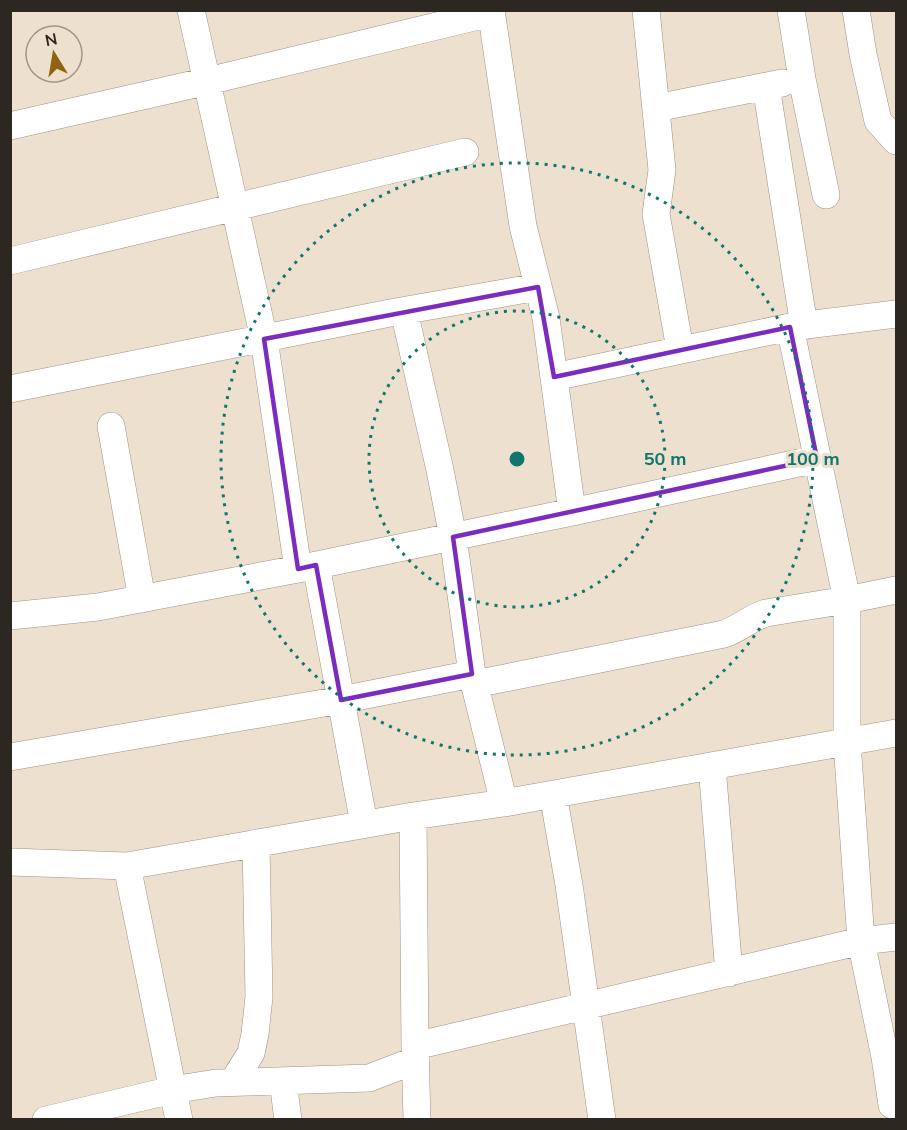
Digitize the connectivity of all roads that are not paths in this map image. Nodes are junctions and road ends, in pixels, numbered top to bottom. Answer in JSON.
{"nodes":[{"id":1,"x":191,"y":10,"type":"edge"},
{"id":2,"x":646,"y":10,"type":"edge"},
{"id":3,"x":791,"y":10,"type":"edge"},
{"id":4,"x":856,"y":10,"type":"edge"},
{"id":5,"x":491,"y":12,"type":"edge"},
{"id":6,"x":802,"y":79,"type":"junction"},
{"id":7,"x":208,"y":81,"type":"junction"},
{"id":8,"x":766,"y":86,"type":"junction"},
{"id":9,"x":656,"y":108,"type":"junction"},
{"id":10,"x":10,"y":126,"type":"edge"},
{"id":11,"x":897,"y":141,"type":"edge"},
{"id":12,"x":465,"y":152,"type":"dead end"},
{"id":13,"x":826,"y":195,"type":"dead end"},
{"id":14,"x":236,"y":207,"type":"junction"},
{"id":15,"x":10,"y":261,"type":"edge"},
{"id":16,"x":538,"y":287,"type":"junction"},
{"id":17,"x":404,"y":311,"type":"junction"},
{"id":18,"x":897,"y":314,"type":"edge"},
{"id":19,"x":797,"y":327,"type":"junction"},
{"id":20,"x":264,"y":339,"type":"junction"},
{"id":21,"x":680,"y":349,"type":"junction"},
{"id":22,"x":554,"y":377,"type":"junction"},
{"id":23,"x":10,"y":389,"type":"edge"},
{"id":24,"x":111,"y":426,"type":"dead end"},
{"id":25,"x":817,"y":459,"type":"junction"},
{"id":26,"x":572,"y":512,"type":"junction"},
{"id":27,"x":453,"y":537,"type":"junction"},
{"id":28,"x":307,"y":567,"type":"junction"},
{"id":29,"x":897,"y":590,"type":"edge"},
{"id":30,"x":142,"y":599,"type":"junction"},
{"id":31,"x":847,"y":600,"type":"junction"},
{"id":32,"x":10,"y":616,"type":"edge"},
{"id":33,"x":473,"y":679,"type":"junction"},
{"id":34,"x":341,"y":700,"type":"junction"},
{"id":35,"x":897,"y":734,"type":"edge"},
{"id":36,"x":846,"y":742,"type":"junction"},
{"id":37,"x":10,"y":757,"type":"edge"},
{"id":38,"x":712,"y":766,"type":"junction"},
{"id":39,"x":553,"y":794,"type":"junction"},
{"id":40,"x":504,"y":803,"type":"junction"},
{"id":41,"x":413,"y":816,"type":"junction"},
{"id":42,"x":364,"y":824,"type":"junction"},
{"id":43,"x":256,"y":843,"type":"junction"},
{"id":44,"x":10,"y":862,"type":"edge"},
{"id":45,"x":127,"y":866,"type":"junction"},
{"id":46,"x":897,"y":937,"type":"edge"},
{"id":47,"x":861,"y":941,"type":"junction"},
{"id":48,"x":729,"y":973,"type":"junction"},
{"id":49,"x":587,"y":1006,"type":"junction"},
{"id":50,"x":416,"y":1053,"type":"junction"},
{"id":51,"x":283,"y":1081,"type":"junction"},
{"id":52,"x":233,"y":1082,"type":"junction"},
{"id":53,"x":172,"y":1090,"type":"junction"},
{"id":54,"x":892,"y":1105,"type":"dead end"},
{"id":55,"x":46,"y":1119,"type":"edge"},
{"id":56,"x":179,"y":1119,"type":"edge"},
{"id":57,"x":288,"y":1119,"type":"edge"},
{"id":58,"x":417,"y":1119,"type":"edge"},
{"id":59,"x":602,"y":1119,"type":"edge"}],
"edges":[{"from":1,"to":7,"type":"street"},
{"from":2,"to":9,"type":"street"},
{"from":3,"to":6,"type":"street"},
{"from":4,"to":11,"type":"street"},
{"from":5,"to":7,"type":"street"},
{"from":5,"to":16,"type":"street"},
{"from":6,"to":8,"type":"street"},
{"from":6,"to":13,"type":"street"},
{"from":7,"to":10,"type":"street"},
{"from":7,"to":14,"type":"street"},
{"from":8,"to":9,"type":"street"},
{"from":8,"to":19,"type":"street"},
{"from":9,"to":21,"type":"street"},
{"from":12,"to":14,"type":"street"},
{"from":14,"to":15,"type":"street"},
{"from":14,"to":20,"type":"street"},
{"from":16,"to":17,"type":"street"},
{"from":16,"to":22,"type":"street"},
{"from":17,"to":20,"type":"street"},
{"from":17,"to":27,"type":"street"},
{"from":18,"to":19,"type":"street"},
{"from":19,"to":21,"type":"street"},
{"from":19,"to":25,"type":"street"},
{"from":20,"to":23,"type":"street"},
{"from":20,"to":28,"type":"street"},
{"from":21,"to":22,"type":"street"},
{"from":22,"to":26,"type":"street"},
{"from":24,"to":30,"type":"street"},
{"from":25,"to":26,"type":"street"},
{"from":25,"to":31,"type":"street"},
{"from":26,"to":27,"type":"street"},
{"from":27,"to":28,"type":"street"},
{"from":27,"to":33,"type":"street"},
{"from":28,"to":30,"type":"street"},
{"from":28,"to":34,"type":"street"},
{"from":29,"to":31,"type":"street"},
{"from":30,"to":32,"type":"street"},
{"from":31,"to":33,"type":"street"},
{"from":31,"to":36,"type":"street"},
{"from":33,"to":34,"type":"street"},
{"from":33,"to":40,"type":"street"},
{"from":34,"to":37,"type":"street"},
{"from":34,"to":42,"type":"street"},
{"from":35,"to":36,"type":"street"},
{"from":36,"to":38,"type":"street"},
{"from":36,"to":47,"type":"street"},
{"from":38,"to":39,"type":"street"},
{"from":38,"to":48,"type":"street"},
{"from":39,"to":40,"type":"street"},
{"from":39,"to":49,"type":"street"},
{"from":40,"to":41,"type":"street"},
{"from":41,"to":42,"type":"street"},
{"from":41,"to":50,"type":"street"},
{"from":42,"to":43,"type":"street"},
{"from":43,"to":45,"type":"street"},
{"from":43,"to":52,"type":"street"},
{"from":44,"to":45,"type":"street"},
{"from":45,"to":53,"type":"street"},
{"from":46,"to":47,"type":"street"},
{"from":47,"to":48,"type":"street"},
{"from":47,"to":54,"type":"street"},
{"from":48,"to":49,"type":"street"},
{"from":49,"to":50,"type":"street"},
{"from":49,"to":59,"type":"street"},
{"from":50,"to":51,"type":"street"},
{"from":50,"to":58,"type":"street"},
{"from":51,"to":52,"type":"street"},
{"from":51,"to":57,"type":"street"},
{"from":52,"to":53,"type":"street"},
{"from":53,"to":55,"type":"street"},
{"from":53,"to":56,"type":"street"}]}
